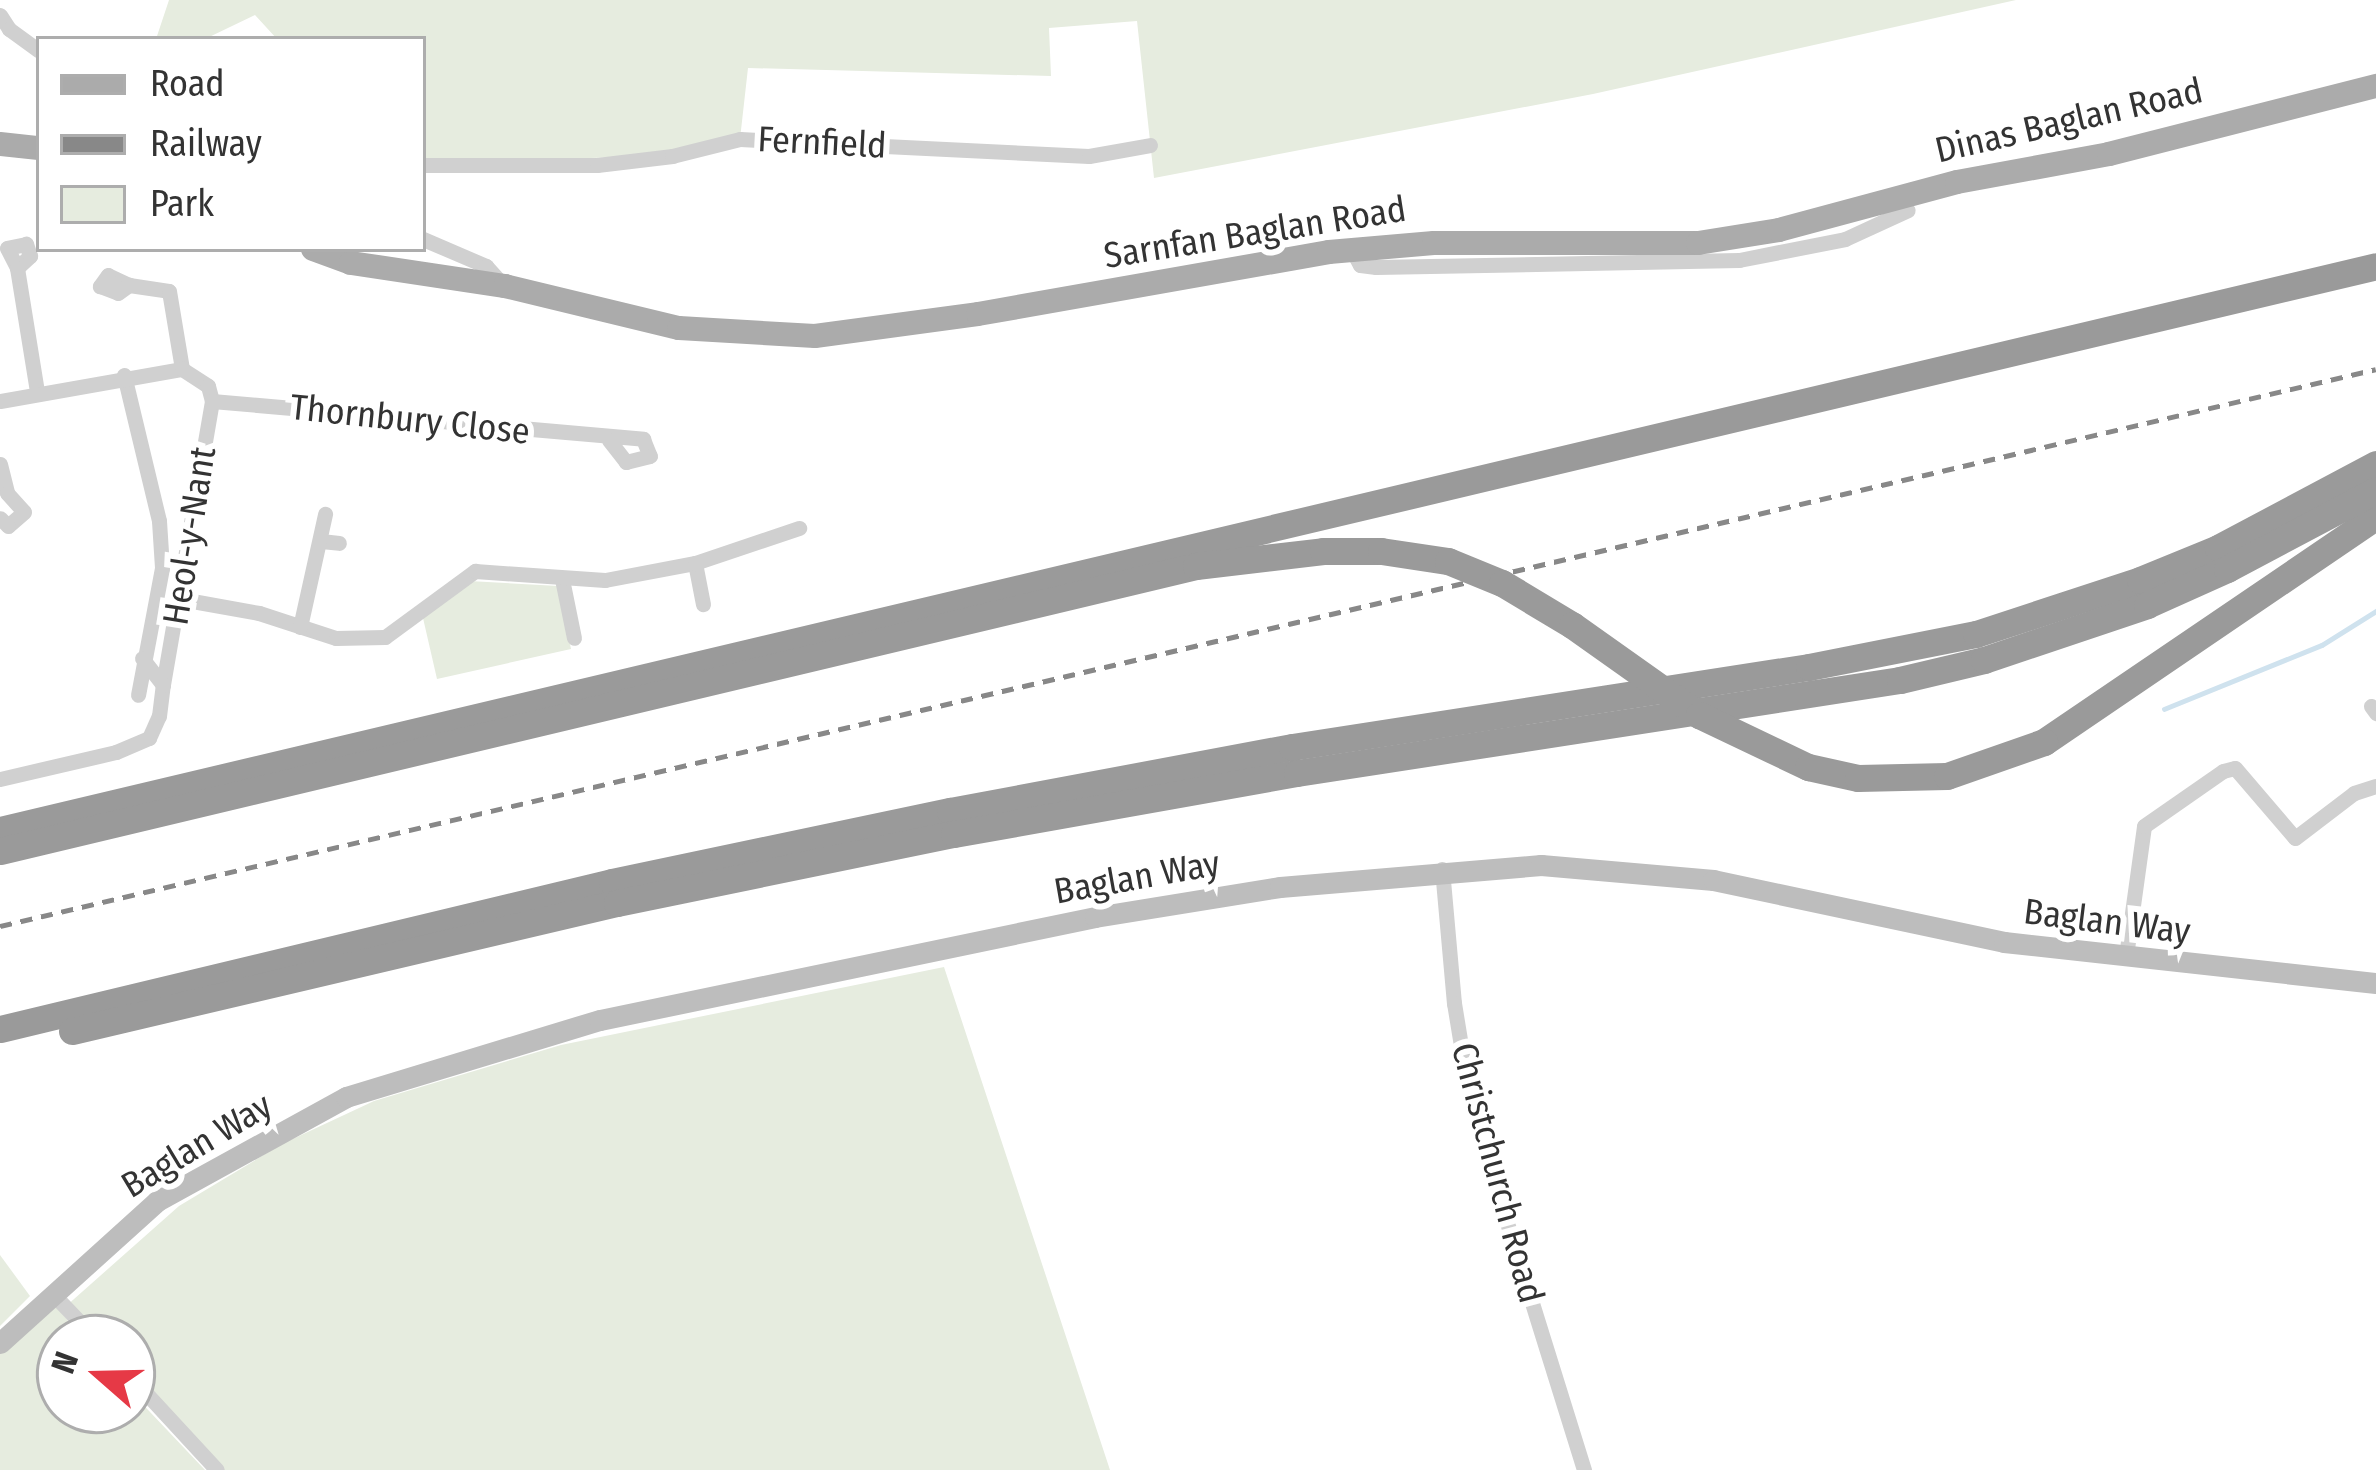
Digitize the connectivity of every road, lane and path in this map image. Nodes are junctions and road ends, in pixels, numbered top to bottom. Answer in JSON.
{"nodes":[{"id":1,"x":0,"y":15,"type":"edge"},
{"id":2,"x":36,"y":49,"type":"edge"},
{"id":3,"x":2376,"y":86,"type":"edge"},
{"id":4,"x":0,"y":144,"type":"edge"},
{"id":5,"x":1150,"y":145,"type":"dead end"},
{"id":6,"x":36,"y":148,"type":"edge"},
{"id":7,"x":426,"y":165,"type":"edge"},
{"id":8,"x":1908,"y":210,"type":"dead end"},
{"id":9,"x":1780,"y":230,"type":"joint"},
{"id":10,"x":426,"y":239,"type":"edge"},
{"id":11,"x":1352,"y":250,"type":"junction"},
{"id":12,"x":321,"y":252,"type":"edge"},
{"id":13,"x":2376,"y":266,"type":"edge"},
{"id":14,"x":17,"y":268,"type":"dead end"},
{"id":15,"x":129,"y":285,"type":"dead end"},
{"id":16,"x":505,"y":286,"type":"junction"},
{"id":17,"x":182,"y":369,"type":"junction"},
{"id":18,"x":124,"y":375,"type":"junction"},
{"id":19,"x":37,"y":392,"type":"junction"},
{"id":20,"x":210,"y":394,"type":"junction"},
{"id":21,"x":0,"y":401,"type":"edge"},
{"id":22,"x":609,"y":440,"type":"dead end"},
{"id":23,"x":0,"y":464,"type":"edge"},
{"id":24,"x":2376,"y":464,"type":"edge"},
{"id":25,"x":2376,"y":490,"type":"edge"},
{"id":26,"x":4,"y":497,"type":"edge"},
{"id":27,"x":325,"y":514,"type":"dead end"},
{"id":28,"x":2376,"y":516,"type":"edge"},
{"id":29,"x":0,"y":518,"type":"edge"},
{"id":30,"x":799,"y":528,"type":"dead end"},
{"id":31,"x":321,"y":541,"type":"junction"},
{"id":32,"x":339,"y":543,"type":"dead end"},
{"id":33,"x":695,"y":563,"type":"junction"},
{"id":34,"x":562,"y":579,"type":"junction"},
{"id":35,"x":181,"y":599,"type":"junction"},
{"id":36,"x":703,"y":604,"type":"dead end"},
{"id":37,"x":301,"y":627,"type":"junction"},
{"id":38,"x":574,"y":638,"type":"dead end"},
{"id":39,"x":142,"y":658,"type":"junction"},
{"id":40,"x":163,"y":685,"type":"junction"},
{"id":41,"x":138,"y":695,"type":"dead end"},
{"id":42,"x":0,"y":778,"type":"edge"},
{"id":43,"x":2376,"y":786,"type":"edge"},
{"id":44,"x":0,"y":830,"type":"edge"},
{"id":45,"x":0,"y":851,"type":"edge"},
{"id":46,"x":1442,"y":869,"type":"junction"},
{"id":47,"x":2126,"y":956,"type":"junction"},
{"id":48,"x":2376,"y":983,"type":"edge"},
{"id":49,"x":0,"y":1029,"type":"edge"},
{"id":50,"x":0,"y":1048,"type":"edge"},
{"id":51,"x":52,"y":1293,"type":"junction"},
{"id":52,"x":72,"y":1314,"type":"edge"},
{"id":53,"x":0,"y":1343,"type":"edge"},
{"id":54,"x":156,"y":1404,"type":"edge"},
{"id":55,"x":217,"y":1470,"type":"edge"},
{"id":56,"x":1584,"y":1470,"type":"edge"}],
"edges":[{"from":1,"to":2,"type":"street"},
{"from":3,"to":9,"type":"main road","name":"Dinas Baglan Road"},
{"from":4,"to":6,"type":"main road"},
{"from":5,"to":7,"type":"street","name":"Fernfield"},
{"from":8,"to":11,"type":"street","name":"Dinas Baglan Road"},
{"from":9,"to":11,"type":"main road","name":"Sarnfan Baglan Road"},
{"from":10,"to":16,"type":"street"},
{"from":11,"to":16,"type":"main road","name":"Sarnfan Baglan Road"},
{"from":12,"to":16,"type":"main road","name":"Sarnfan Baglan Road"},
{"from":13,"to":44,"type":"highway"},
{"from":14,"to":19,"type":"street"},
{"from":15,"to":17,"type":"street"},
{"from":17,"to":18,"type":"street"},
{"from":17,"to":20,"type":"street"},
{"from":18,"to":19,"type":"street"},
{"from":18,"to":39,"type":"street","name":"Heol-y-Nant"},
{"from":19,"to":21,"type":"street"},
{"from":20,"to":22,"type":"street","name":"Thornbury Close"},
{"from":20,"to":35,"type":"street","name":"Heol-y-Nant"},
{"from":23,"to":26,"type":"street"},
{"from":24,"to":49,"type":"highway"},
{"from":25,"to":50,"type":"highway"},
{"from":26,"to":29,"type":"street"},
{"from":27,"to":31,"type":"street"},
{"from":28,"to":45,"type":"highway","bridge":true},
{"from":30,"to":33,"type":"street"},
{"from":31,"to":32,"type":"street"},
{"from":31,"to":37,"type":"street"},
{"from":33,"to":34,"type":"street"},
{"from":33,"to":36,"type":"street"},
{"from":34,"to":37,"type":"street"},
{"from":34,"to":38,"type":"street"},
{"from":35,"to":37,"type":"street"},
{"from":35,"to":40,"type":"street","name":"Heol-y-Nant"},
{"from":39,"to":40,"type":"street","name":"Heol-y-Nant"},
{"from":39,"to":41,"type":"street","name":"Heol-y-Nant"},
{"from":40,"to":42,"type":"street","name":"Heol-y-Nant"},
{"from":43,"to":47,"type":"street"},
{"from":46,"to":47,"type":"street","name":"Baglan Way"},
{"from":46,"to":51,"type":"street","name":"Baglan Way"},
{"from":46,"to":56,"type":"street","name":"Christchurch Road"},
{"from":47,"to":48,"type":"street","name":"Baglan Way"},
{"from":51,"to":52,"type":"street"},
{"from":51,"to":53,"type":"street","name":"Baglan Way"},
{"from":54,"to":55,"type":"street"}]}
